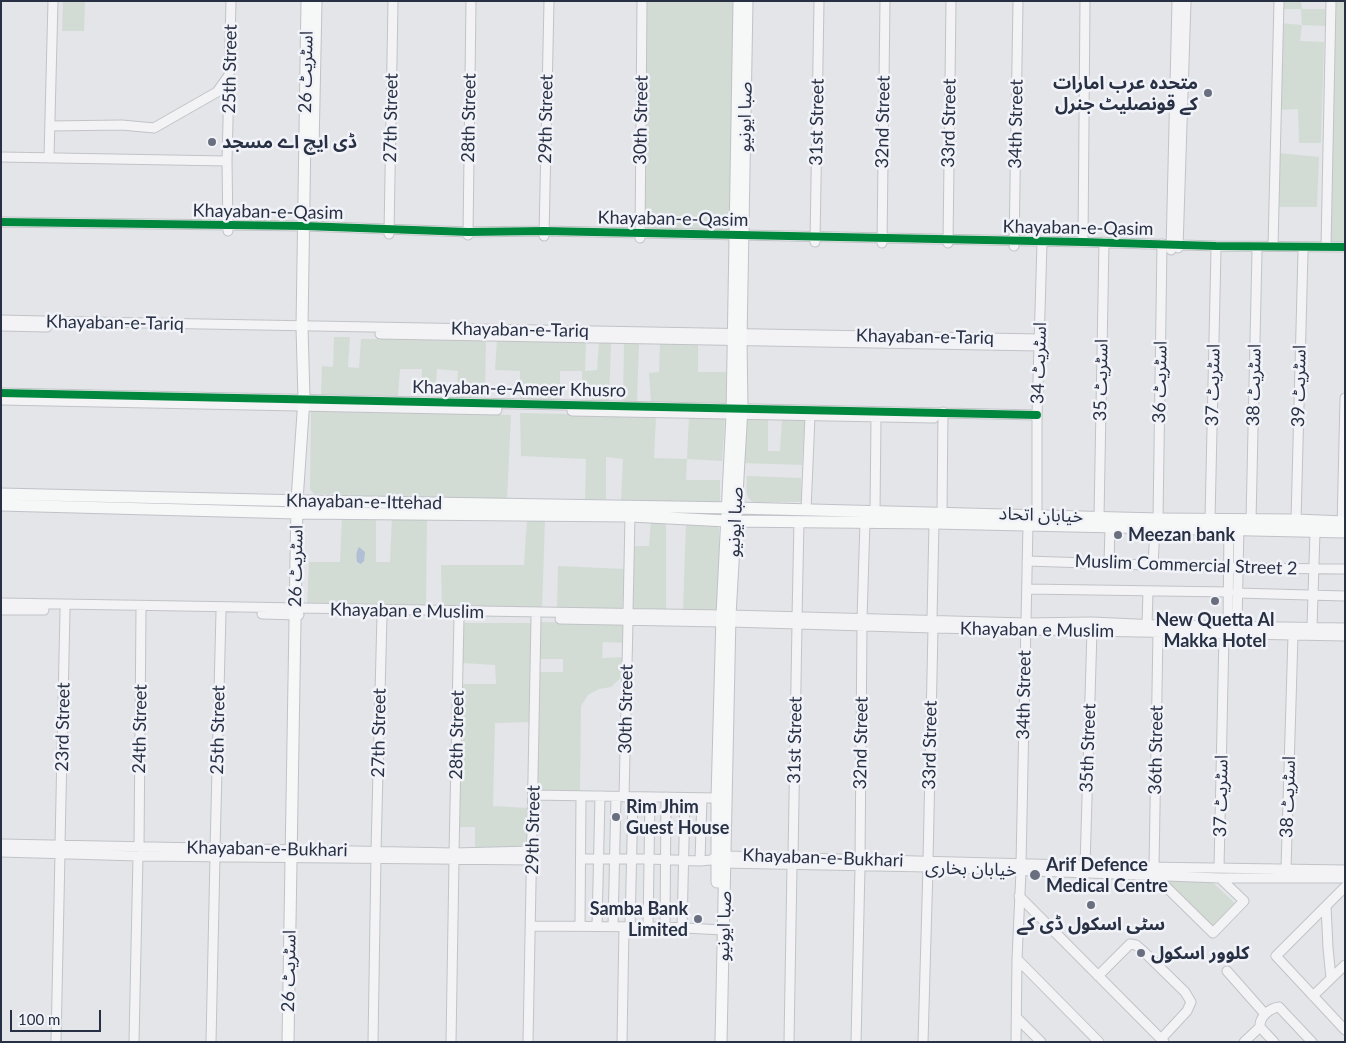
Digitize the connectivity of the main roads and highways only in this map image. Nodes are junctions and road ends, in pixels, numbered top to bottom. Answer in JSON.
{"nodes":[{"id":1,"x":307,"y":1,"type":"edge"},
{"id":2,"x":316,"y":1,"type":"edge"},
{"id":3,"x":739,"y":1,"type":"edge"},
{"id":4,"x":748,"y":1,"type":"edge"},
{"id":5,"x":308,"y":229,"type":"junction"},
{"id":6,"x":739,"y":238,"type":"junction"},
{"id":7,"x":1,"y":494,"type":"edge"},
{"id":8,"x":301,"y":501,"type":"junction"},
{"id":9,"x":1,"y":505,"type":"edge"},
{"id":10,"x":732,"y":508,"type":"junction"},
{"id":11,"x":301,"y":513,"type":"junction"},
{"id":12,"x":731,"y":521,"type":"junction"},
{"id":13,"x":1159,"y":522,"type":"junction"},
{"id":14,"x":1234,"y":525,"type":"junction"},
{"id":15,"x":1343,"y":527,"type":"edge"},
{"id":16,"x":726,"y":619,"type":"junction"},
{"id":17,"x":294,"y":854,"type":"junction"},
{"id":18,"x":719,"y":860,"type":"junction"},
{"id":19,"x":720,"y":930,"type":"junction"},
{"id":20,"x":288,"y":1042,"type":"edge"},
{"id":21,"x":294,"y":1042,"type":"edge"},
{"id":22,"x":716,"y":1042,"type":"edge"},
{"id":23,"x":721,"y":1042,"type":"edge"}],
"edges":[{"from":1,"to":5,"type":"main road","name":"اسٹریٹ 26"},
{"from":2,"to":5,"type":"main road","name":"اسٹریٹ 26"},
{"from":3,"to":6,"type":"main road","name":"صبا ایونیو"},
{"from":4,"to":6,"type":"main road","name":"صبا ایونیو"},
{"from":5,"to":8,"type":"main road","name":"اسٹریٹ 26"},
{"from":6,"to":10,"type":"main road","name":"صبا ایونیو"},
{"from":7,"to":8,"type":"main road","name":"Khayaban-e-Ittehad"},
{"from":8,"to":10,"type":"main road","name":"Khayaban-e-Ittehad"},
{"from":8,"to":11,"type":"main road","name":"اسٹریٹ 26"},
{"from":9,"to":11,"type":"main road","name":"Khayaban-e-Ittehad"},
{"from":10,"to":12,"type":"main road","name":"صبا ایونیو"},
{"from":10,"to":13,"type":"main road","name":"خیابان اتحاد"},
{"from":11,"to":12,"type":"main road","name":"Khayaban-e-Ittehad"},
{"from":11,"to":17,"type":"main road","name":"اسٹریٹ 26"},
{"from":12,"to":13,"type":"main road","name":"Khayaban-e-Ittehad"},
{"from":12,"to":16,"type":"main road","name":"صبا ایونیو"},
{"from":13,"to":14,"type":"main road"},
{"from":13,"to":14,"type":"main road","name":"خیابان اتحاد"},
{"from":14,"to":15,"type":"main road","name":"خیابان اتحاد"},
{"from":14,"to":15,"type":"main road","name":"خیابان اتحاد"},
{"from":16,"to":18,"type":"main road","name":"صبا ایونیو"},
{"from":16,"to":18,"type":"main road","name":"صبا ایونیو"},
{"from":17,"to":20,"type":"main road","name":"اسٹریٹ 26"},
{"from":17,"to":21,"type":"main road","name":"اسٹریٹ 26"},
{"from":18,"to":19,"type":"main road","name":"صبا ایونیو"},
{"from":19,"to":22,"type":"main road","name":"صبا ایونیو"},
{"from":19,"to":23,"type":"main road","name":"صبا ایونیو"}]}
